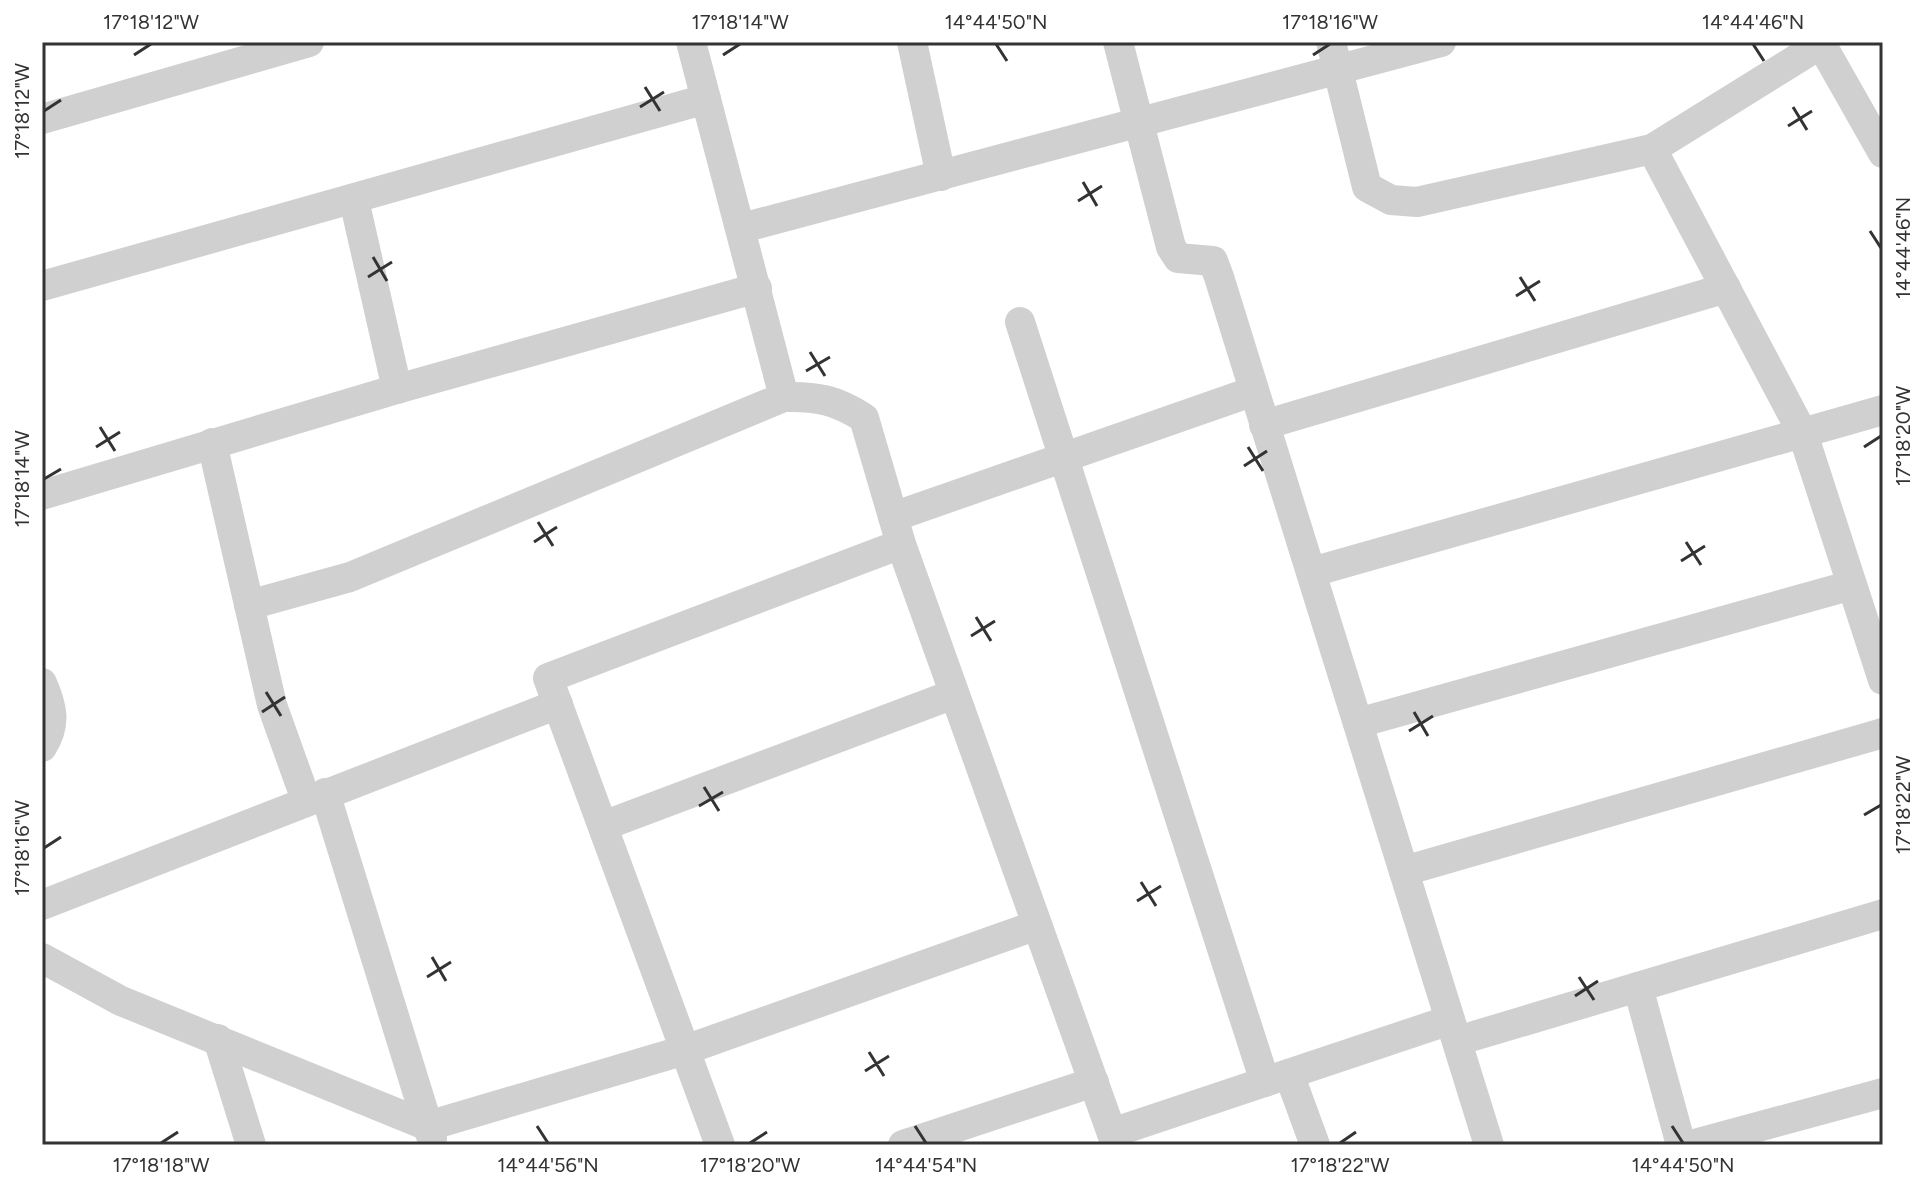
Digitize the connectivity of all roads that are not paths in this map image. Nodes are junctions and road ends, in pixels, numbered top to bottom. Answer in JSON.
{"nodes":[{"id":1,"x":309,"y":42,"type":"edge"},
{"id":2,"x":691,"y":42,"type":"edge"},
{"id":3,"x":912,"y":42,"type":"edge"},
{"id":4,"x":1118,"y":42,"type":"edge"},
{"id":5,"x":1331,"y":42,"type":"edge"},
{"id":6,"x":1441,"y":42,"type":"edge"},
{"id":7,"x":1822,"y":43,"type":"edge"},
{"id":8,"x":1337,"y":72,"type":"junction"},
{"id":9,"x":706,"y":99,"type":"junction"},
{"id":10,"x":42,"y":119,"type":"edge"},
{"id":11,"x":1137,"y":125,"type":"junction"},
{"id":12,"x":1652,"y":149,"type":"junction"},
{"id":13,"x":1883,"y":153,"type":"edge"},
{"id":14,"x":941,"y":176,"type":"junction"},
{"id":15,"x":354,"y":200,"type":"junction"},
{"id":16,"x":742,"y":228,"type":"junction"},
{"id":17,"x":42,"y":286,"type":"edge"},
{"id":18,"x":757,"y":288,"type":"junction"},
{"id":19,"x":1726,"y":288,"type":"junction"},
{"id":20,"x":1020,"y":322,"type":"dead end"},
{"id":21,"x":397,"y":389,"type":"junction"},
{"id":22,"x":1254,"y":391,"type":"junction"},
{"id":23,"x":784,"y":397,"type":"junction"},
{"id":24,"x":1883,"y":410,"type":"edge"},
{"id":25,"x":1264,"y":425,"type":"junction"},
{"id":26,"x":1803,"y":434,"type":"junction"},
{"id":27,"x":212,"y":443,"type":"junction"},
{"id":28,"x":1063,"y":458,"type":"junction"},
{"id":29,"x":42,"y":495,"type":"edge"},
{"id":30,"x":897,"y":531,"type":"junction"},
{"id":31,"x":1312,"y":572,"type":"junction"},
{"id":32,"x":1852,"y":585,"type":"junction"},
{"id":33,"x":249,"y":605,"type":"junction"},
{"id":34,"x":1883,"y":680,"type":"edge"},
{"id":35,"x":42,"y":683,"type":"edge"},
{"id":36,"x":954,"y":694,"type":"junction"},
{"id":37,"x":558,"y":704,"type":"junction"},
{"id":38,"x":1358,"y":723,"type":"junction"},
{"id":39,"x":1883,"y":733,"type":"edge"},
{"id":40,"x":42,"y":747,"type":"edge"},
{"id":41,"x":315,"y":797,"type":"junction"},
{"id":42,"x":603,"y":826,"type":"junction"},
{"id":43,"x":1404,"y":871,"type":"junction"},
{"id":44,"x":42,"y":905,"type":"edge"},
{"id":45,"x":1883,"y":914,"type":"edge"},
{"id":46,"x":1037,"y":925,"type":"junction"},
{"id":47,"x":42,"y":958,"type":"edge"},
{"id":48,"x":1638,"y":987,"type":"junction"},
{"id":49,"x":1454,"y":1031,"type":"junction"},
{"id":50,"x":218,"y":1039,"type":"junction"},
{"id":51,"x":685,"y":1050,"type":"junction"},
{"id":52,"x":1277,"y":1078,"type":"junction"},
{"id":53,"x":1094,"y":1082,"type":"junction"},
{"id":54,"x":1883,"y":1093,"type":"edge"},
{"id":55,"x":431,"y":1136,"type":"edge"},
{"id":56,"x":1114,"y":1139,"type":"edge"},
{"id":57,"x":251,"y":1145,"type":"edge"},
{"id":58,"x":720,"y":1145,"type":"edge"},
{"id":59,"x":903,"y":1145,"type":"edge"},
{"id":60,"x":1315,"y":1145,"type":"edge"},
{"id":61,"x":1489,"y":1145,"type":"edge"},
{"id":62,"x":1681,"y":1145,"type":"edge"},
{"id":63,"x":1691,"y":1145,"type":"edge"}],
"edges":[{"from":1,"to":10,"type":"street"},
{"from":2,"to":9,"type":"street"},
{"from":3,"to":14,"type":"street"},
{"from":4,"to":11,"type":"street"},
{"from":5,"to":8,"type":"street"},
{"from":6,"to":8,"type":"street"},
{"from":7,"to":12,"type":"street"},
{"from":7,"to":13,"type":"street"},
{"from":8,"to":11,"type":"street"},
{"from":8,"to":12,"type":"street"},
{"from":9,"to":15,"type":"street"},
{"from":9,"to":16,"type":"street"},
{"from":11,"to":14,"type":"street"},
{"from":11,"to":22,"type":"street"},
{"from":12,"to":19,"type":"street"},
{"from":14,"to":16,"type":"street"},
{"from":15,"to":17,"type":"street"},
{"from":15,"to":21,"type":"street"},
{"from":16,"to":18,"type":"street"},
{"from":18,"to":21,"type":"street"},
{"from":18,"to":23,"type":"street"},
{"from":19,"to":25,"type":"street"},
{"from":19,"to":26,"type":"street"},
{"from":20,"to":28,"type":"street"},
{"from":21,"to":27,"type":"street"},
{"from":22,"to":25,"type":"street"},
{"from":22,"to":28,"type":"street"},
{"from":23,"to":30,"type":"street"},
{"from":23,"to":33,"type":"street"},
{"from":24,"to":26,"type":"street"},
{"from":25,"to":31,"type":"street"},
{"from":26,"to":31,"type":"street"},
{"from":26,"to":32,"type":"street"},
{"from":27,"to":29,"type":"street"},
{"from":27,"to":33,"type":"street"},
{"from":28,"to":30,"type":"street"},
{"from":28,"to":52,"type":"street"},
{"from":30,"to":36,"type":"street"},
{"from":30,"to":37,"type":"street"},
{"from":31,"to":38,"type":"street"},
{"from":32,"to":34,"type":"street"},
{"from":32,"to":38,"type":"street"},
{"from":33,"to":41,"type":"street"},
{"from":35,"to":40,"type":"street"},
{"from":36,"to":42,"type":"street"},
{"from":36,"to":46,"type":"street"},
{"from":37,"to":41,"type":"street"},
{"from":37,"to":42,"type":"street"},
{"from":38,"to":43,"type":"street"},
{"from":39,"to":43,"type":"street"},
{"from":41,"to":44,"type":"street"},
{"from":41,"to":55,"type":"street"},
{"from":42,"to":51,"type":"street"},
{"from":43,"to":49,"type":"street"},
{"from":45,"to":48,"type":"street"},
{"from":46,"to":51,"type":"street"},
{"from":46,"to":53,"type":"street"},
{"from":47,"to":50,"type":"street"},
{"from":48,"to":49,"type":"street"},
{"from":48,"to":62,"type":"street"},
{"from":49,"to":52,"type":"street"},
{"from":49,"to":61,"type":"street"},
{"from":50,"to":55,"type":"street"},
{"from":50,"to":57,"type":"street"},
{"from":51,"to":55,"type":"street"},
{"from":51,"to":58,"type":"street"},
{"from":52,"to":56,"type":"street"},
{"from":52,"to":60,"type":"street"},
{"from":53,"to":56,"type":"street"},
{"from":53,"to":59,"type":"street"},
{"from":54,"to":63,"type":"street"}]}
